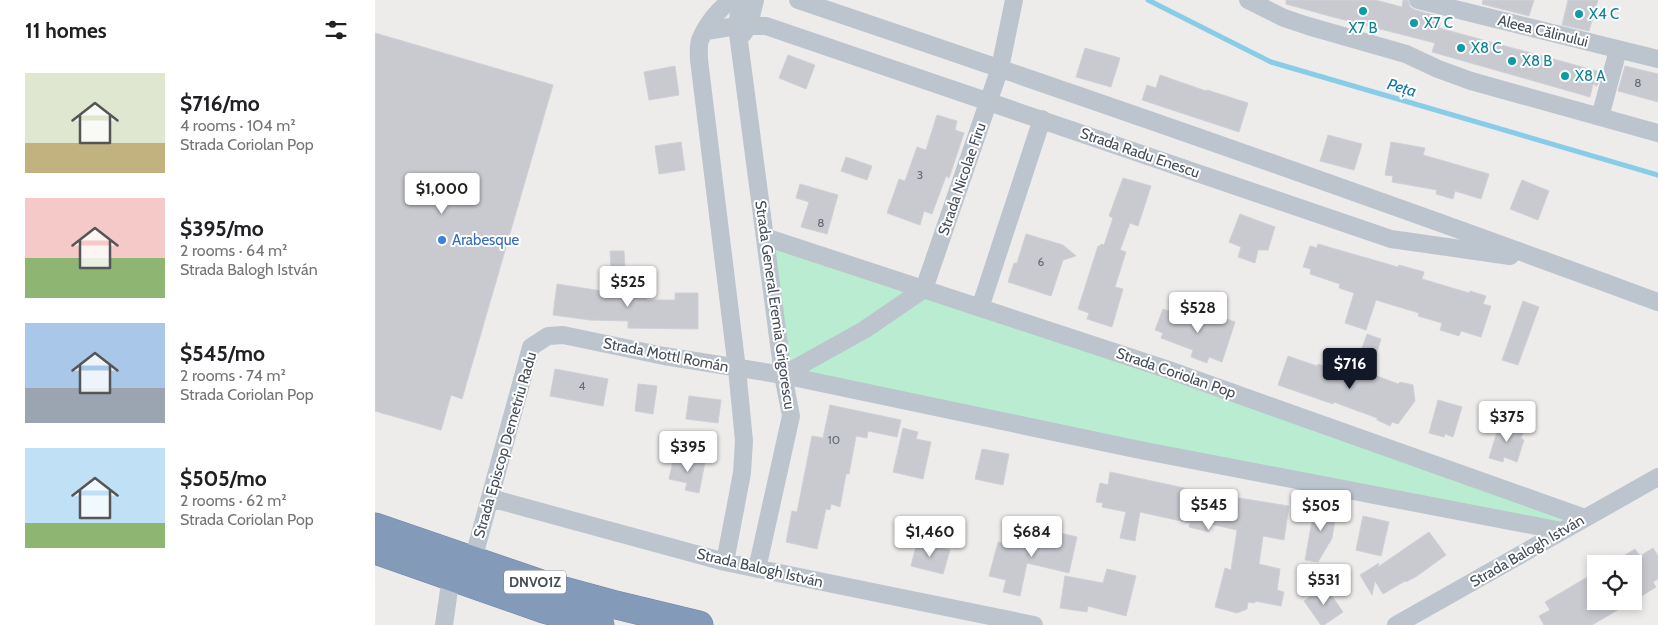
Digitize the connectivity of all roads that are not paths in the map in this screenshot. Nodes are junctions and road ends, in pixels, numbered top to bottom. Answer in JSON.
{"nodes":[{"id":1,"x":733,"y":0,"type":"edge"},
{"id":2,"x":741,"y":0,"type":"edge"},
{"id":3,"x":755,"y":0,"type":"edge"},
{"id":4,"x":798,"y":0,"type":"edge"},
{"id":5,"x":1014,"y":0,"type":"edge"},
{"id":6,"x":1248,"y":0,"type":"edge"},
{"id":7,"x":1425,"y":1,"type":"edge"},
{"id":8,"x":742,"y":30,"type":"junction"},
{"id":9,"x":706,"y":31,"type":"junction"},
{"id":10,"x":1619,"y":50,"type":"junction"},
{"id":11,"x":1658,"y":59,"type":"edge"},
{"id":12,"x":1000,"y":68,"type":"junction"},
{"id":13,"x":989,"y":102,"type":"junction"},
{"id":14,"x":1600,"y":117,"type":"junction"},
{"id":15,"x":1042,"y":119,"type":"junction"},
{"id":16,"x":1658,"y":133,"type":"edge"},
{"id":17,"x":765,"y":237,"type":"junction"},
{"id":18,"x":1548,"y":261,"type":"junction"},
{"id":19,"x":924,"y":289,"type":"junction"},
{"id":20,"x":1658,"y":302,"type":"edge"},
{"id":21,"x":980,"y":308,"type":"junction"},
{"id":22,"x":548,"y":336,"type":"joint"},
{"id":23,"x":737,"y":368,"type":"junction"},
{"id":24,"x":783,"y":375,"type":"junction"},
{"id":25,"x":1658,"y":478,"type":"edge"},
{"id":26,"x":490,"y":498,"type":"junction"},
{"id":27,"x":1585,"y":518,"type":"junction"},
{"id":28,"x":375,"y":527,"type":"edge"},
{"id":29,"x":1562,"y":531,"type":"junction"},
{"id":30,"x":375,"y":550,"type":"edge"},
{"id":31,"x":473,"y":560,"type":"junction"},
{"id":32,"x":725,"y":562,"type":"junction"},
{"id":33,"x":757,"y":569,"type":"junction"},
{"id":34,"x":451,"y":576,"type":"junction"},
{"id":35,"x":444,"y":625,"type":"edge"},
{"id":36,"x":600,"y":625,"type":"edge"},
{"id":37,"x":699,"y":625,"type":"edge"},
{"id":38,"x":1034,"y":625,"type":"edge"},
{"id":39,"x":1396,"y":625,"type":"edge"}],
"edges":[{"from":1,"to":9,"type":"street"},
{"from":2,"to":8,"type":"street","name":"Strada General Eremia Grigorescu"},
{"from":3,"to":8,"type":"street","name":"Strada General Eremia Grigorescu"},
{"from":4,"to":12,"type":"street","name":"Strada Radu Enescu"},
{"from":5,"to":12,"type":"street","name":"Strada Nicolae Firu"},
{"from":6,"to":14,"type":"street"},
{"from":7,"to":10,"type":"street","name":"Aleea Călinului"},
{"from":8,"to":9,"type":"street","name":"Strada Radu Enescu"},
{"from":8,"to":13,"type":"street","name":"Strada Radu Enescu"},
{"from":8,"to":17,"type":"street","name":"Strada General Eremia Grigorescu"},
{"from":9,"to":23,"type":"street"},
{"from":10,"to":11,"type":"street","name":"Aleea Călinului"},
{"from":10,"to":14,"type":"street"},
{"from":12,"to":13,"type":"street","name":"Strada Nicolae Firu"},
{"from":12,"to":18,"type":"street","name":"Strada Radu Enescu"},
{"from":13,"to":15,"type":"street","name":"Strada Radu Enescu"},
{"from":13,"to":19,"type":"street","name":"Strada Nicolae Firu"},
{"from":14,"to":16,"type":"street"},
{"from":15,"to":18,"type":"street","name":"Strada Radu Enescu"},
{"from":15,"to":21,"type":"street"},
{"from":17,"to":19,"type":"street","name":"Strada Coriolan Pop"},
{"from":17,"to":24,"type":"street","name":"Strada General Eremia Grigorescu"},
{"from":18,"to":20,"type":"street","name":"Strada Radu Enescu"},
{"from":19,"to":21,"type":"street","name":"Strada Coriolan Pop"},
{"from":19,"to":24,"type":"street"},
{"from":21,"to":27,"type":"street","name":"Strada Coriolan Pop"},
{"from":22,"to":23,"type":"street","name":"Strada Mottl Román"},
{"from":22,"to":26,"type":"street","name":"Strada Episcop Demetriu Radu"},
{"from":23,"to":24,"type":"street","name":"Strada Mottl Román"},
{"from":23,"to":32,"type":"street"},
{"from":24,"to":29,"type":"street"},
{"from":24,"to":33,"type":"street","name":"Strada General Eremia Grigorescu"},
{"from":25,"to":27,"type":"street","name":"Strada Balogh István"},
{"from":26,"to":31,"type":"street","name":"Strada Episcop Demetriu Radu"},
{"from":26,"to":32,"type":"street","name":"Strada Balogh István"},
{"from":27,"to":29,"type":"street","name":"Strada Balogh István"},
{"from":28,"to":31,"type":"highway","number":"DNVO1Z"},
{"from":29,"to":39,"type":"street","name":"Strada Balogh István"},
{"from":30,"to":34,"type":"highway","number":"DNVO1Z"},
{"from":31,"to":37,"type":"highway","number":"DNVO1Z"},
{"from":32,"to":33,"type":"street","name":"Strada Balogh István"},
{"from":33,"to":38,"type":"street","name":"Strada Balogh István"},
{"from":34,"to":35,"type":"street"},
{"from":34,"to":36,"type":"highway","number":"DNVO1Z"}]}
